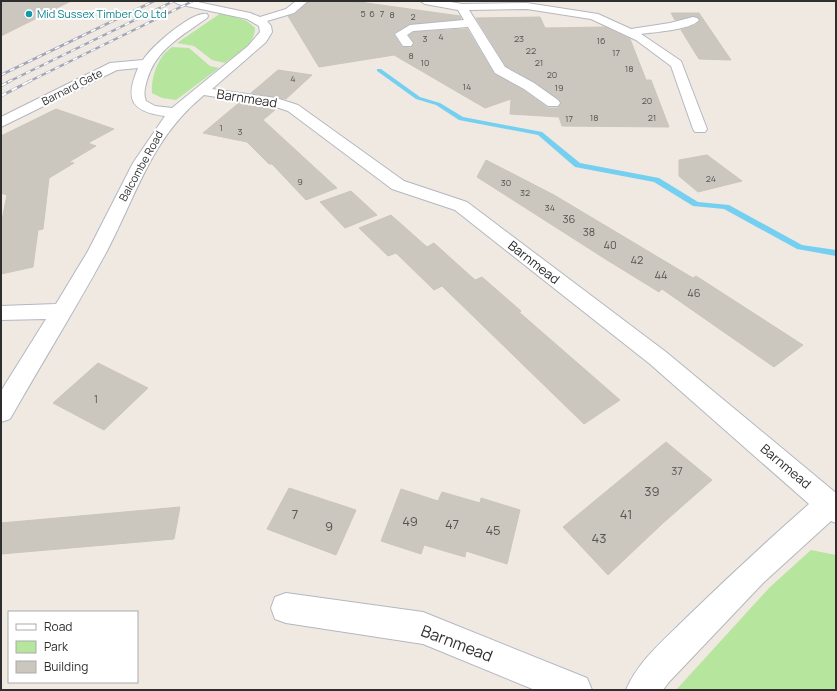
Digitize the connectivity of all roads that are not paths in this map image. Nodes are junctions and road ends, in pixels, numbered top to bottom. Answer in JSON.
{"nodes":[{"id":1,"x":178,"y":1,"type":"edge"},
{"id":2,"x":303,"y":1,"type":"edge"},
{"id":3,"x":425,"y":1,"type":"edge"},
{"id":4,"x":462,"y":6,"type":"junction"},
{"id":5,"x":203,"y":16,"type":"dead end"},
{"id":6,"x":260,"y":20,"type":"junction"},
{"id":7,"x":693,"y":20,"type":"dead end"},
{"id":8,"x":470,"y":23,"type":"junction"},
{"id":9,"x":630,"y":33,"type":"junction"},
{"id":10,"x":406,"y":43,"type":"dead end"},
{"id":11,"x":147,"y":63,"type":"junction"},
{"id":12,"x":201,"y":91,"type":"junction"},
{"id":13,"x":553,"y":103,"type":"dead end"},
{"id":14,"x":175,"y":113,"type":"junction"},
{"id":15,"x":1,"y":123,"type":"edge"},
{"id":16,"x":700,"y":129,"type":"dead end"},
{"id":17,"x":60,"y":311,"type":"junction"},
{"id":18,"x":1,"y":313,"type":"edge"},
{"id":19,"x":1,"y":412,"type":"edge"},
{"id":20,"x":833,"y":507,"type":"edge"},
{"id":21,"x":286,"y":608,"type":"dead end"},
{"id":22,"x":575,"y":690,"type":"edge"},
{"id":23,"x":643,"y":690,"type":"edge"}],
"edges":[{"from":1,"to":6,"type":"street"},
{"from":2,"to":6,"type":"street"},
{"from":3,"to":4,"type":"street"},
{"from":4,"to":8,"type":"street"},
{"from":4,"to":9,"type":"street"},
{"from":5,"to":11,"type":"street"},
{"from":6,"to":12,"type":"street","name":"Balcombe Road"},
{"from":7,"to":9,"type":"street"},
{"from":8,"to":10,"type":"street"},
{"from":8,"to":13,"type":"street"},
{"from":9,"to":16,"type":"street"},
{"from":11,"to":14,"type":"street"},
{"from":11,"to":15,"type":"street","name":"Barnard Gate"},
{"from":12,"to":14,"type":"street","name":"Balcombe Road"},
{"from":12,"to":20,"type":"street","name":"Barnmead"},
{"from":14,"to":17,"type":"street","name":"Balcombe Road"},
{"from":17,"to":18,"type":"street"},
{"from":17,"to":19,"type":"street","name":"Balcombe Road"},
{"from":20,"to":23,"type":"street","name":"Barnmead"},
{"from":21,"to":22,"type":"street","name":"Barnmead"}]}
